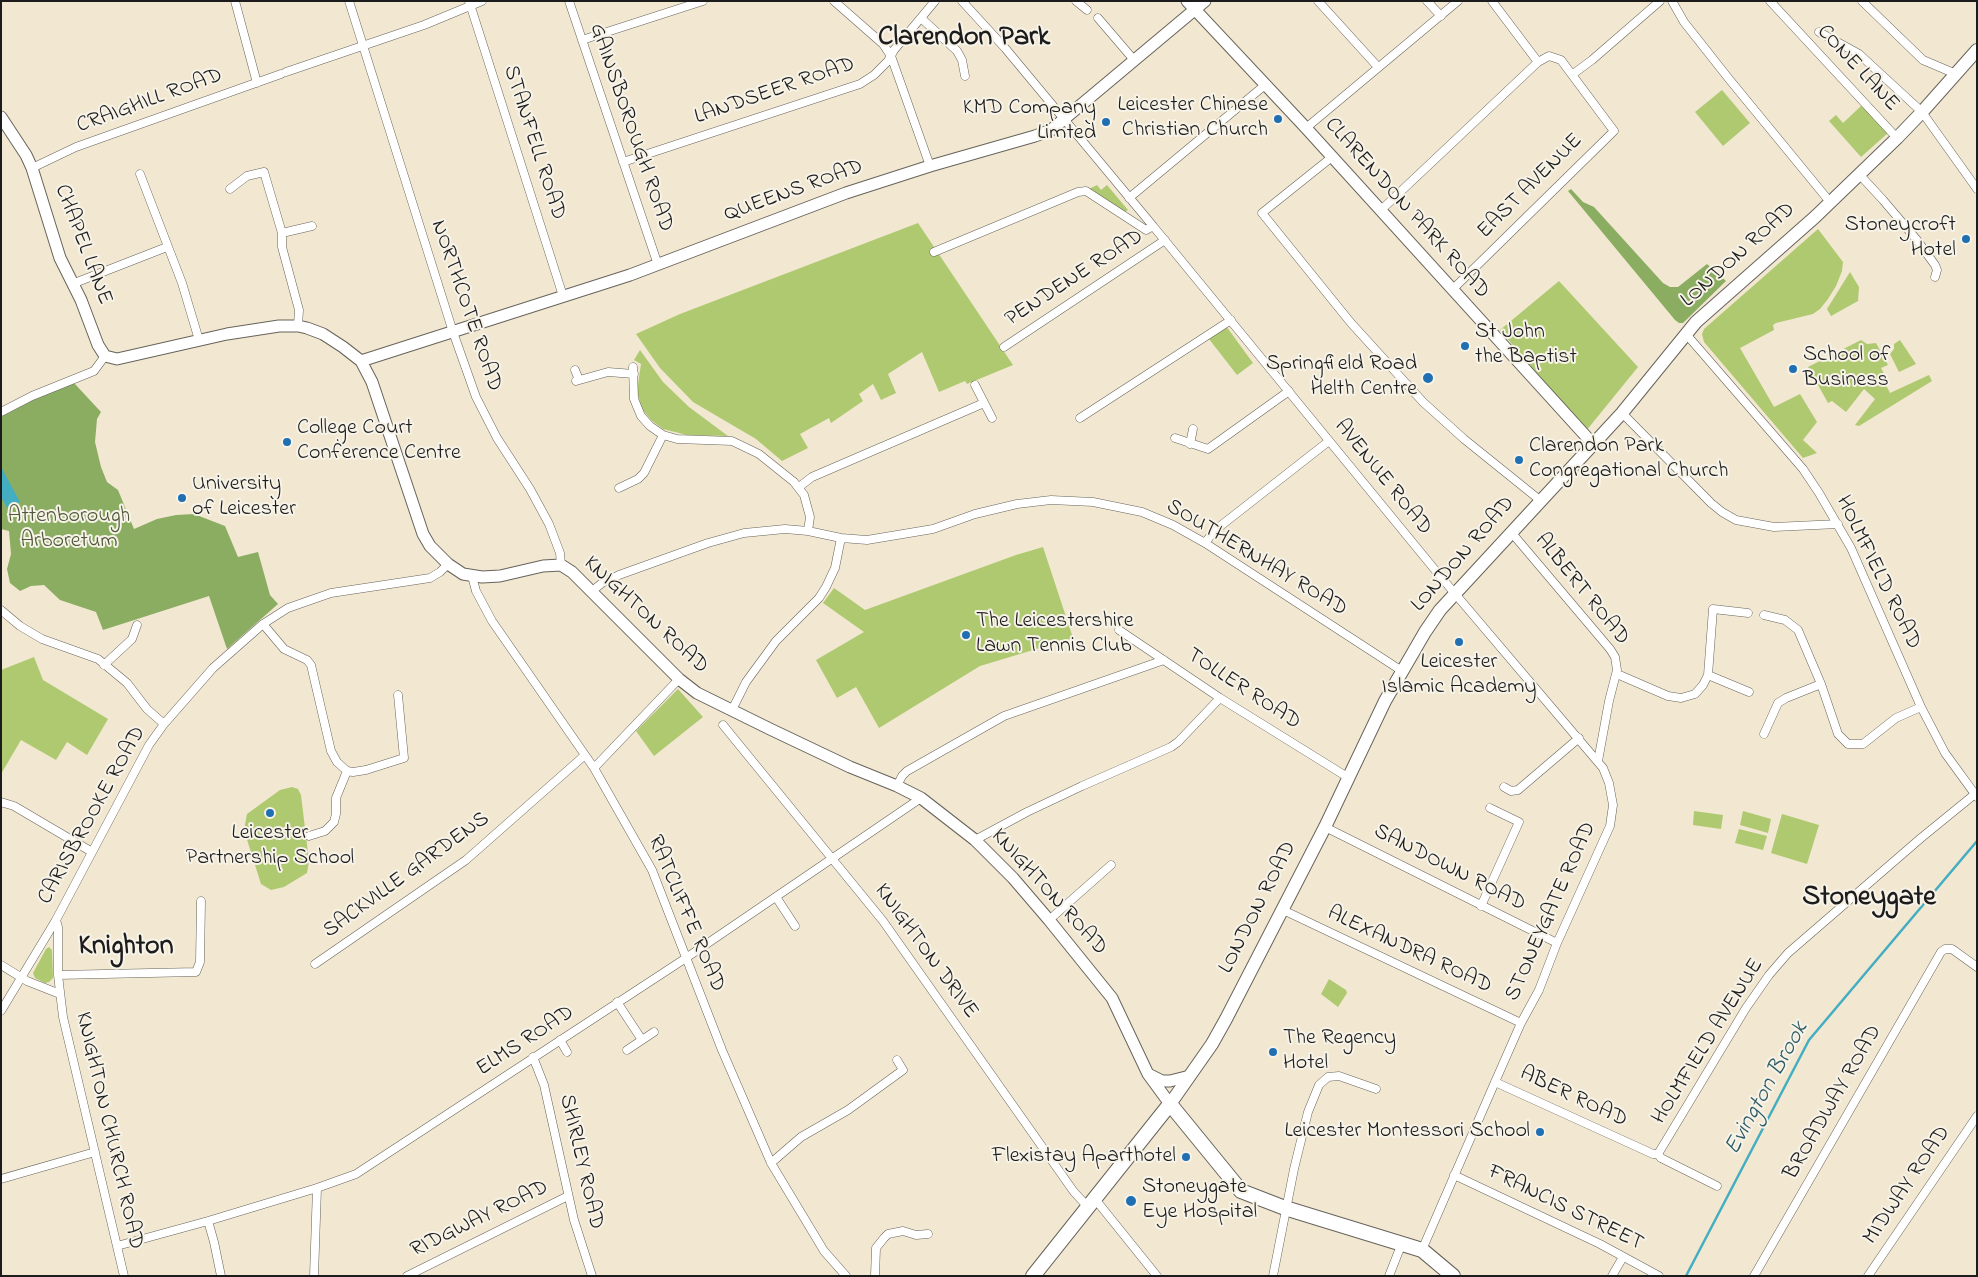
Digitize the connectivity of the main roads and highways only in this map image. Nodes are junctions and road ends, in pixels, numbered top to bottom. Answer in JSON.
{"nodes":[{"id":1,"x":1977,"y":50,"type":"edge"},
{"id":2,"x":1170,"y":1104,"type":"junction"},
{"id":3,"x":1033,"y":1276,"type":"edge"},
{"id":4,"x":1453,"y":1276,"type":"edge"}],
"edges":[{"from":1,"to":2,"type":"main road","name":"LONDON ROAD"},
{"from":2,"to":3,"type":"highway","name":"LONDON ROAD"},
{"from":2,"to":4,"type":"highway"}]}
